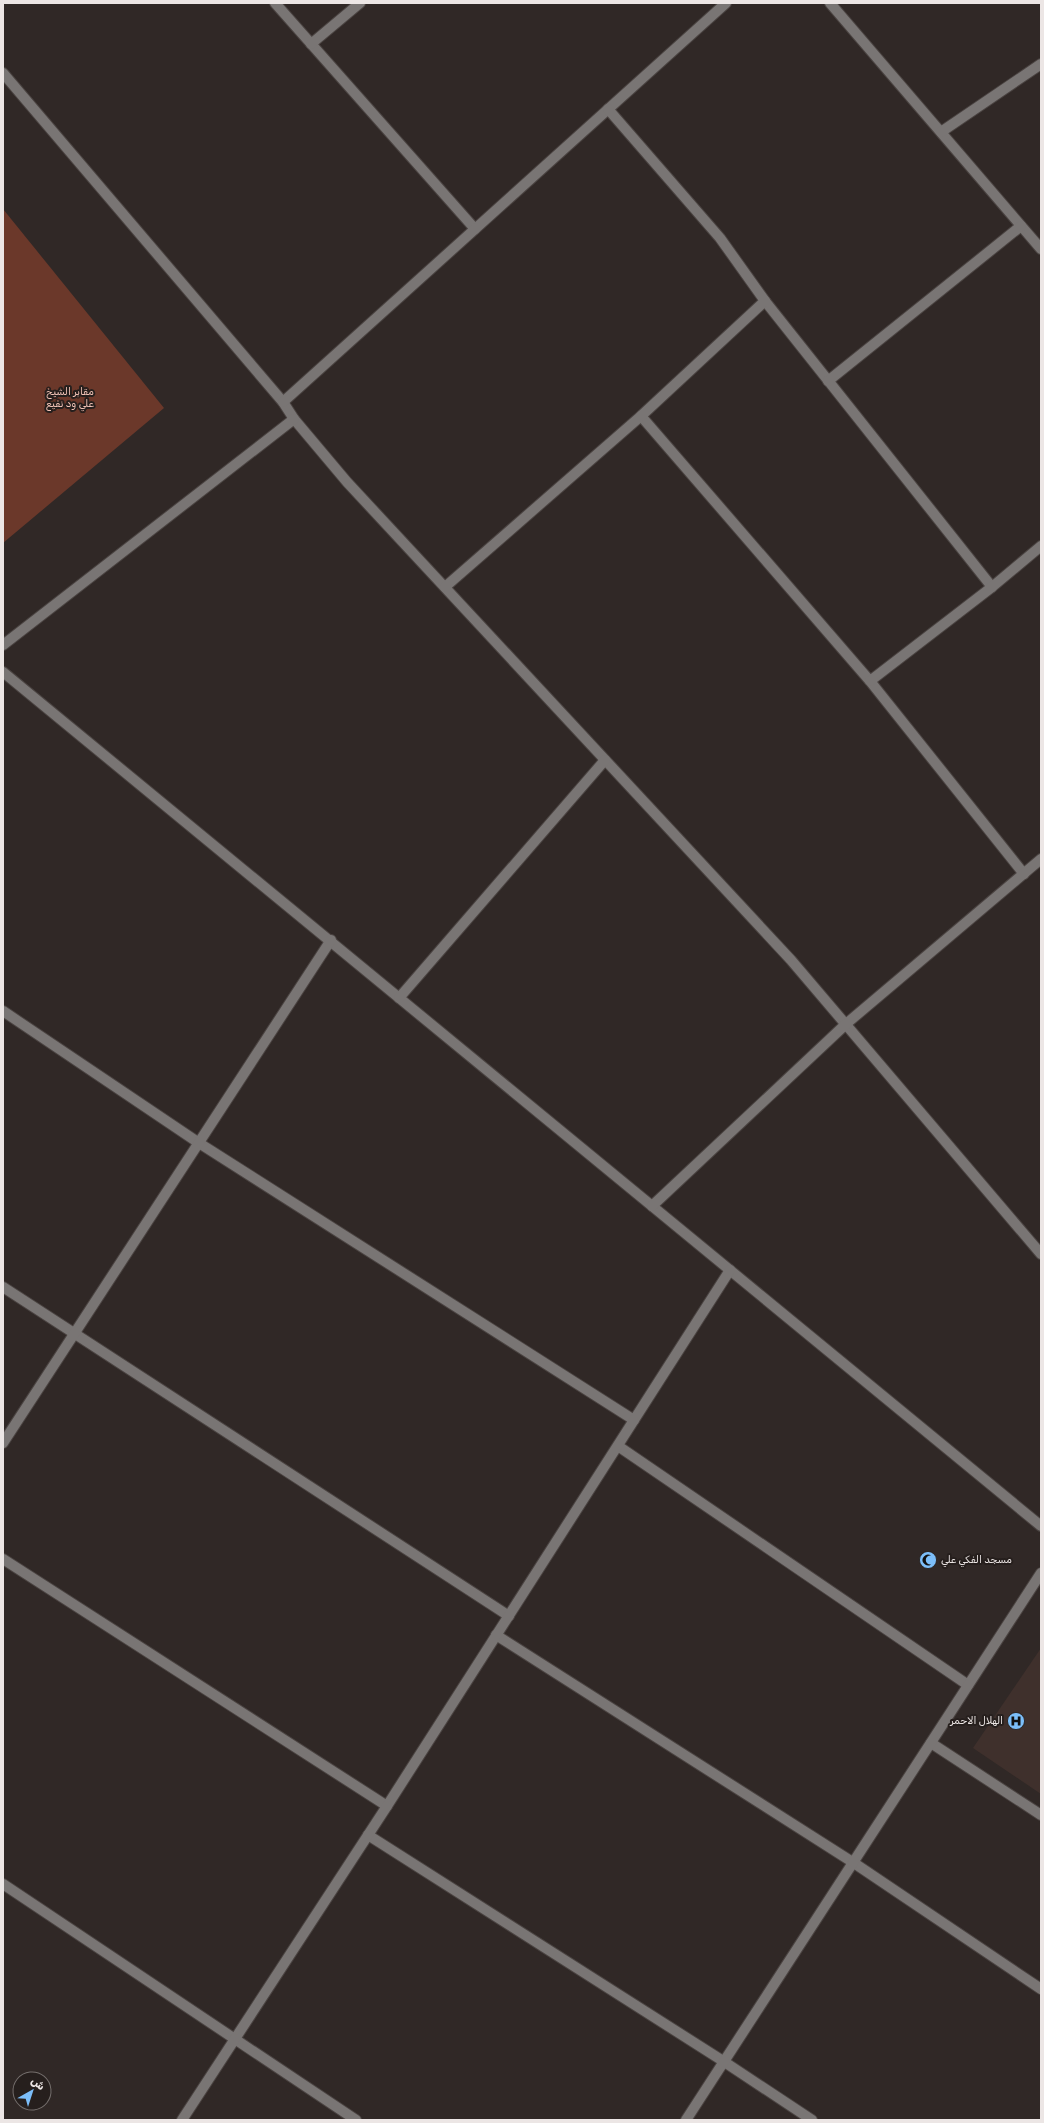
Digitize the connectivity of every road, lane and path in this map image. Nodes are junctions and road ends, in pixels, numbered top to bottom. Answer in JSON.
{"nodes":[{"id":1,"x":275,"y":3,"type":"edge"},
{"id":2,"x":360,"y":3,"type":"edge"},
{"id":3,"x":726,"y":3,"type":"edge"},
{"id":4,"x":830,"y":3,"type":"edge"},
{"id":5,"x":311,"y":44,"type":"junction"},
{"id":6,"x":1041,"y":64,"type":"edge"},
{"id":7,"x":3,"y":73,"type":"edge"},
{"id":8,"x":608,"y":109,"type":"junction"},
{"id":9,"x":941,"y":132,"type":"junction"},
{"id":10,"x":1021,"y":226,"type":"junction"},
{"id":11,"x":475,"y":229,"type":"junction"},
{"id":12,"x":1041,"y":249,"type":"edge"},
{"id":13,"x":764,"y":301,"type":"junction"},
{"id":14,"x":828,"y":381,"type":"junction"},
{"id":15,"x":283,"y":402,"type":"junction"},
{"id":16,"x":641,"y":416,"type":"junction"},
{"id":17,"x":294,"y":419,"type":"junction"},
{"id":18,"x":1041,"y":546,"type":"edge"},
{"id":19,"x":992,"y":586,"type":"junction"},
{"id":20,"x":445,"y":587,"type":"junction"},
{"id":21,"x":3,"y":645,"type":"edge"},
{"id":22,"x":3,"y":672,"type":"edge"},
{"id":23,"x":870,"y":681,"type":"junction"},
{"id":24,"x":605,"y":760,"type":"junction"},
{"id":25,"x":1041,"y":860,"type":"edge"},
{"id":26,"x":1024,"y":874,"type":"junction"},
{"id":27,"x":331,"y":940,"type":"junction"},
{"id":28,"x":399,"y":998,"type":"junction"},
{"id":29,"x":3,"y":1011,"type":"edge"},
{"id":30,"x":846,"y":1024,"type":"junction"},
{"id":31,"x":199,"y":1143,"type":"junction"},
{"id":32,"x":652,"y":1206,"type":"junction"},
{"id":33,"x":1041,"y":1254,"type":"edge"},
{"id":34,"x":730,"y":1270,"type":"junction"},
{"id":35,"x":3,"y":1287,"type":"edge"},
{"id":36,"x":75,"y":1333,"type":"junction"},
{"id":37,"x":634,"y":1420,"type":"junction"},
{"id":38,"x":3,"y":1443,"type":"edge"},
{"id":39,"x":618,"y":1446,"type":"junction"},
{"id":40,"x":1041,"y":1526,"type":"edge"},
{"id":41,"x":3,"y":1559,"type":"edge"},
{"id":42,"x":1041,"y":1573,"type":"edge"},
{"id":43,"x":508,"y":1616,"type":"junction"},
{"id":44,"x":496,"y":1635,"type":"junction"},
{"id":45,"x":968,"y":1686,"type":"junction"},
{"id":46,"x":931,"y":1743,"type":"junction"},
{"id":47,"x":387,"y":1806,"type":"junction"},
{"id":48,"x":1041,"y":1815,"type":"edge"},
{"id":49,"x":368,"y":1835,"type":"junction"},
{"id":50,"x":854,"y":1863,"type":"junction"},
{"id":51,"x":3,"y":1884,"type":"edge"},
{"id":52,"x":1041,"y":1989,"type":"edge"},
{"id":53,"x":235,"y":2039,"type":"junction"},
{"id":54,"x":723,"y":2061,"type":"junction"},
{"id":55,"x":182,"y":2120,"type":"edge"},
{"id":56,"x":356,"y":2120,"type":"edge"},
{"id":57,"x":686,"y":2120,"type":"edge"},
{"id":58,"x":812,"y":2120,"type":"edge"}],
"edges":[{"from":1,"to":5,"type":"street"},
{"from":2,"to":5,"type":"street"},
{"from":3,"to":8,"type":"street"},
{"from":4,"to":9,"type":"street"},
{"from":5,"to":11,"type":"street"},
{"from":6,"to":9,"type":"street"},
{"from":7,"to":15,"type":"street"},
{"from":8,"to":11,"type":"street"},
{"from":8,"to":13,"type":"street"},
{"from":9,"to":10,"type":"street"},
{"from":10,"to":12,"type":"street"},
{"from":10,"to":14,"type":"street"},
{"from":11,"to":15,"type":"street"},
{"from":13,"to":14,"type":"street"},
{"from":13,"to":16,"type":"street"},
{"from":14,"to":19,"type":"street"},
{"from":15,"to":17,"type":"street"},
{"from":16,"to":20,"type":"street"},
{"from":16,"to":23,"type":"street"},
{"from":17,"to":20,"type":"street"},
{"from":17,"to":21,"type":"street"},
{"from":18,"to":19,"type":"street"},
{"from":19,"to":23,"type":"street"},
{"from":20,"to":24,"type":"street"},
{"from":22,"to":27,"type":"street"},
{"from":23,"to":26,"type":"street"},
{"from":24,"to":28,"type":"street"},
{"from":24,"to":30,"type":"street"},
{"from":25,"to":26,"type":"street"},
{"from":26,"to":30,"type":"street"},
{"from":27,"to":28,"type":"street"},
{"from":27,"to":31,"type":"street"},
{"from":28,"to":32,"type":"street"},
{"from":29,"to":31,"type":"street"},
{"from":30,"to":32,"type":"street"},
{"from":30,"to":33,"type":"street"},
{"from":31,"to":36,"type":"street"},
{"from":31,"to":37,"type":"street"},
{"from":32,"to":34,"type":"street"},
{"from":34,"to":37,"type":"street"},
{"from":34,"to":40,"type":"street"},
{"from":35,"to":36,"type":"street"},
{"from":36,"to":38,"type":"street"},
{"from":36,"to":43,"type":"street"},
{"from":37,"to":39,"type":"street"},
{"from":39,"to":43,"type":"street"},
{"from":39,"to":45,"type":"street"},
{"from":41,"to":47,"type":"street"},
{"from":42,"to":45,"type":"street"},
{"from":43,"to":44,"type":"street"},
{"from":44,"to":47,"type":"street"},
{"from":44,"to":50,"type":"street"},
{"from":45,"to":46,"type":"street"},
{"from":46,"to":48,"type":"street"},
{"from":46,"to":50,"type":"street"},
{"from":47,"to":49,"type":"street"},
{"from":49,"to":53,"type":"street"},
{"from":49,"to":54,"type":"street"},
{"from":50,"to":52,"type":"street"},
{"from":50,"to":54,"type":"street"},
{"from":51,"to":53,"type":"street"},
{"from":53,"to":55,"type":"street"},
{"from":53,"to":56,"type":"street"},
{"from":54,"to":57,"type":"street"},
{"from":54,"to":58,"type":"street"}]}
